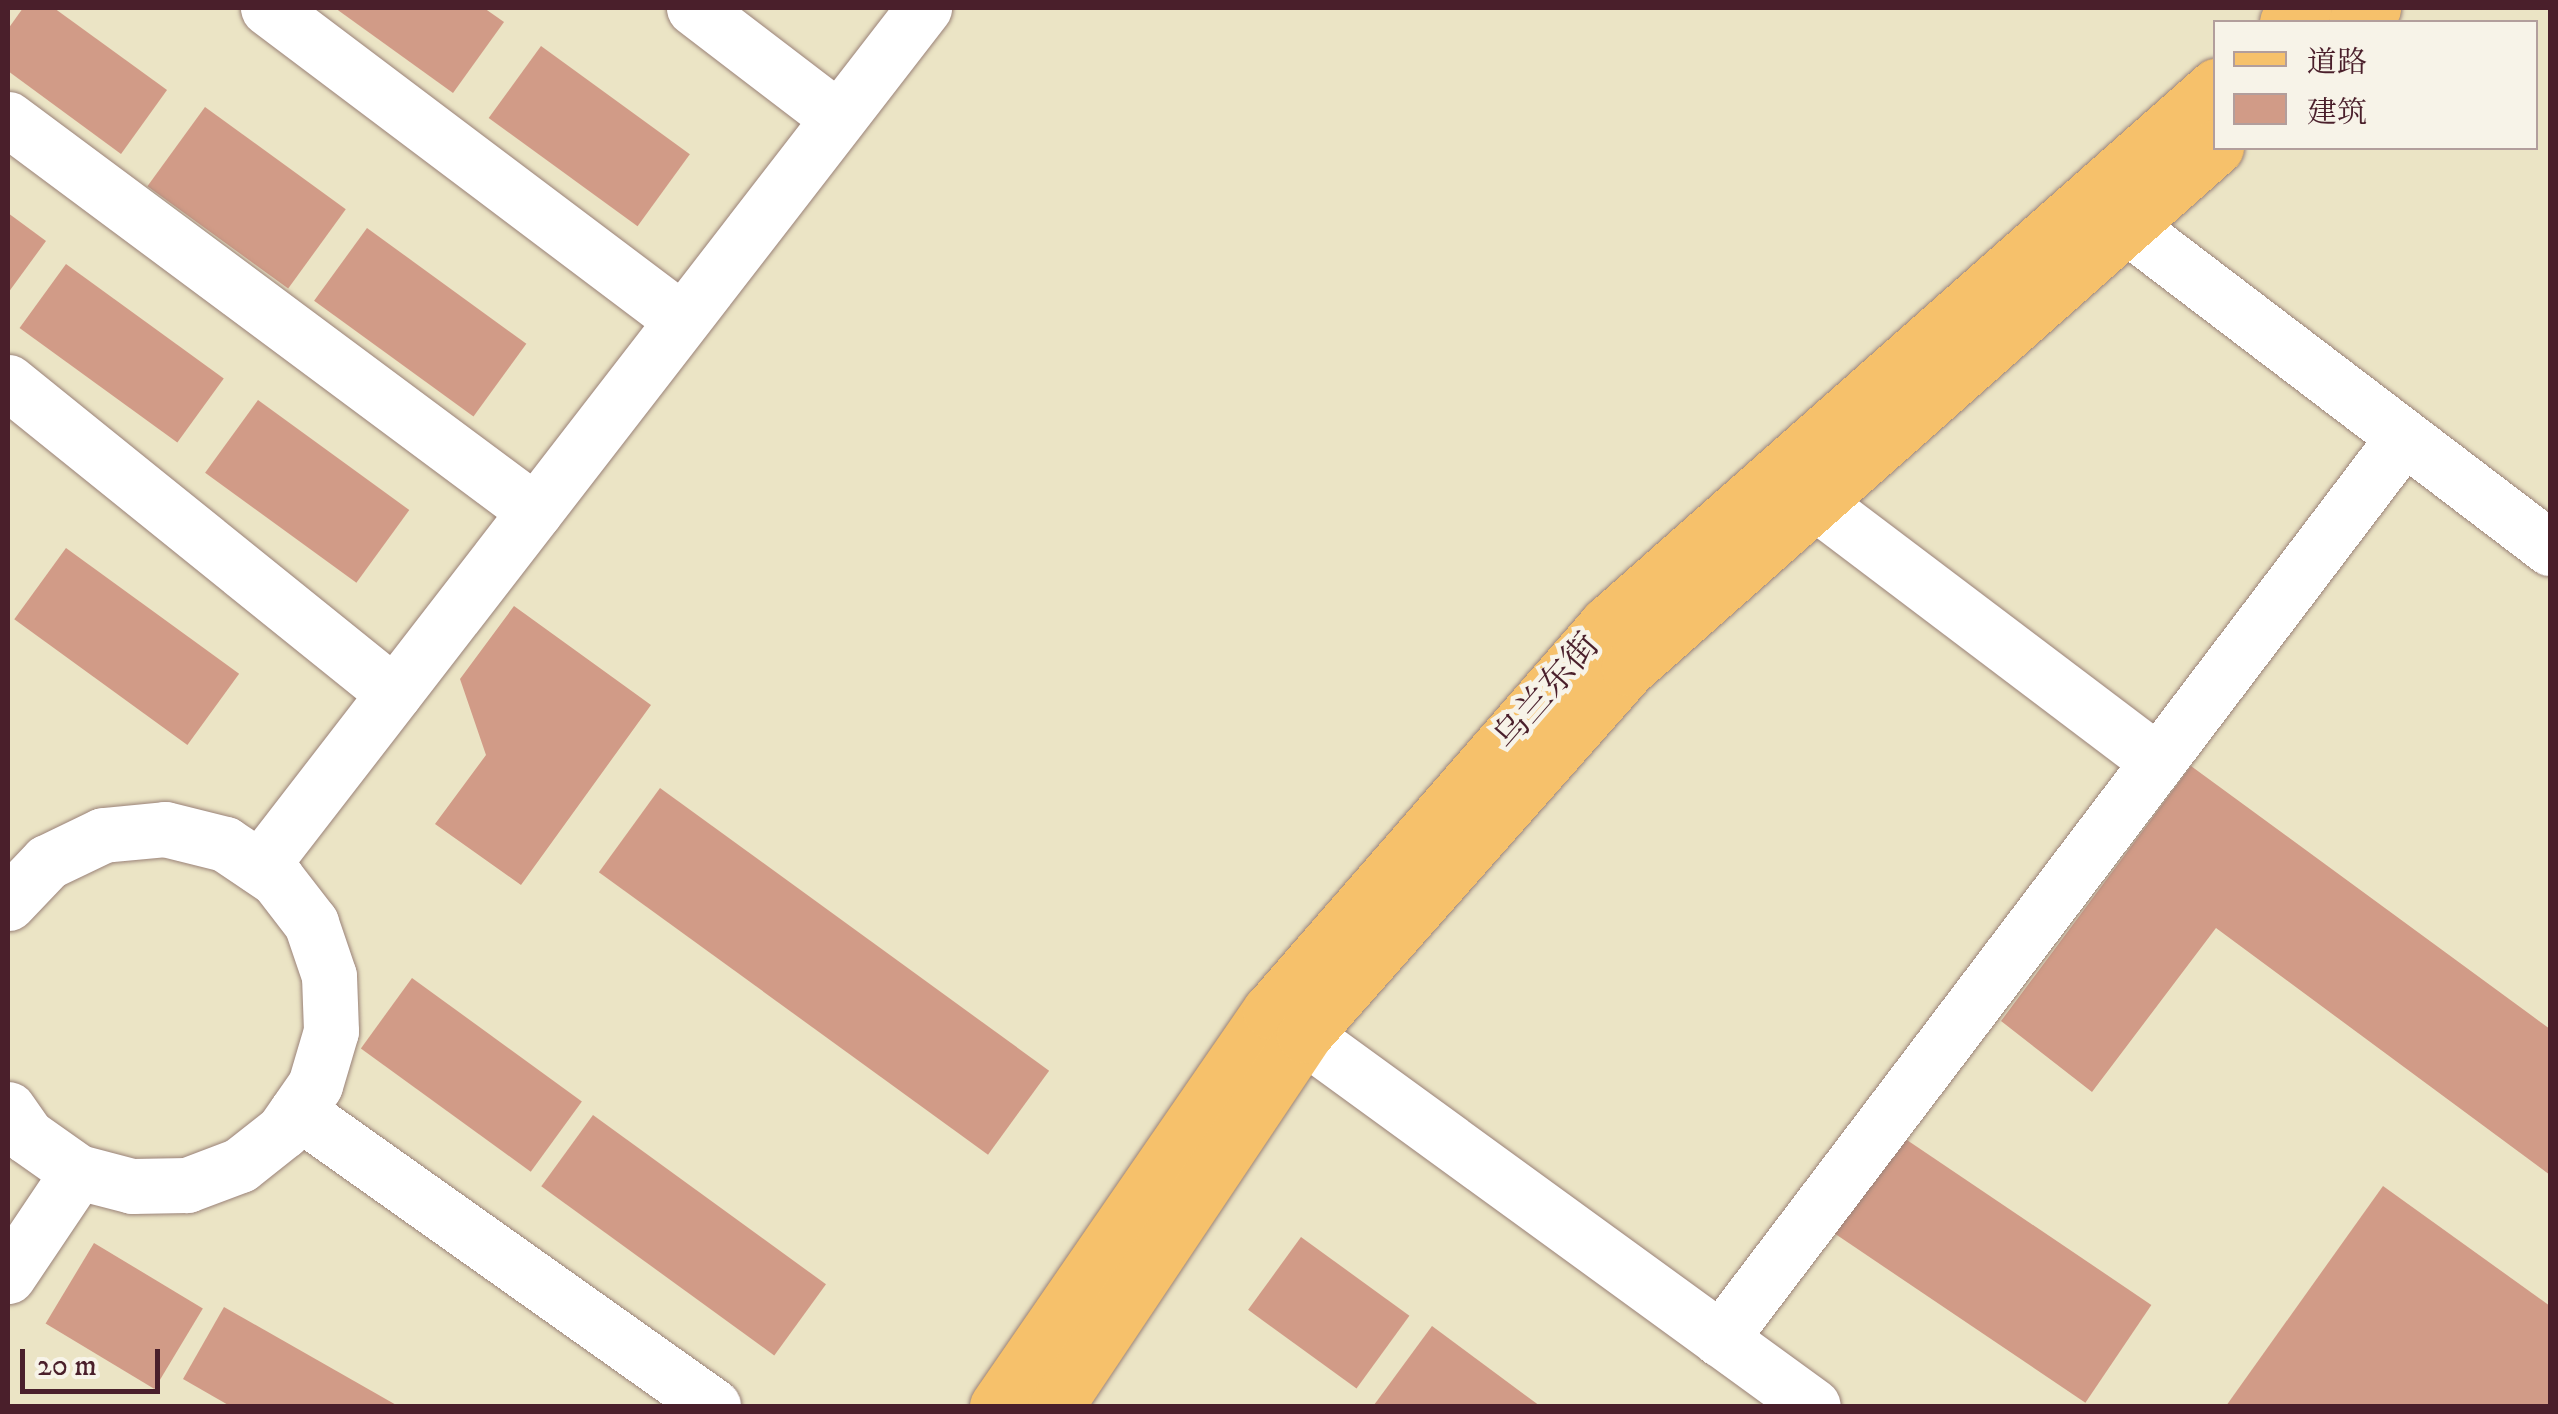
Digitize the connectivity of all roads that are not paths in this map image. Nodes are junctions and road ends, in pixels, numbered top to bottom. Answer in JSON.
{"nodes":[{"id":1,"x":268,"y":8,"type":"edge"},
{"id":2,"x":694,"y":8,"type":"edge"},
{"id":3,"x":924,"y":8,"type":"edge"},
{"id":4,"x":2213,"y":89,"type":"edge"},
{"id":5,"x":8,"y":118,"type":"edge"},
{"id":6,"x":838,"y":118,"type":"junction"},
{"id":7,"x":2214,"y":150,"type":"edge"},
{"id":8,"x":2127,"y":226,"type":"junction"},
{"id":9,"x":682,"y":320,"type":"junction"},
{"id":10,"x":8,"y":382,"type":"edge"},
{"id":11,"x":2404,"y":437,"type":"junction"},
{"id":12,"x":1816,"y":503,"type":"junction"},
{"id":13,"x":535,"y":511,"type":"junction"},
{"id":14,"x":2550,"y":548,"type":"edge"},
{"id":15,"x":394,"y":694,"type":"junction"},
{"id":16,"x":2156,"y":760,"type":"junction"},
{"id":17,"x":260,"y":868,"type":"junction"},
{"id":18,"x":8,"y":902,"type":"edge"},
{"id":19,"x":1287,"y":1023,"type":"junction"},
{"id":20,"x":8,"y":1110,"type":"edge"},
{"id":21,"x":297,"y":1112,"type":"junction"},
{"id":22,"x":78,"y":1172,"type":"junction"},
{"id":23,"x":8,"y":1276,"type":"edge"},
{"id":24,"x":1720,"y":1339,"type":"junction"},
{"id":25,"x":713,"y":1406,"type":"edge"},
{"id":26,"x":997,"y":1406,"type":"edge"},
{"id":27,"x":1056,"y":1406,"type":"edge"},
{"id":28,"x":1813,"y":1406,"type":"edge"}],
"edges":[{"from":1,"to":9,"type":"street"},
{"from":2,"to":6,"type":"street"},
{"from":3,"to":6,"type":"street"},
{"from":4,"to":19,"type":"main road","name":"乌兰东街"},
{"from":5,"to":13,"type":"street"},
{"from":6,"to":9,"type":"street"},
{"from":7,"to":8,"type":"main road","name":"乌兰东街"},
{"from":8,"to":11,"type":"street"},
{"from":8,"to":12,"type":"main road","name":"乌兰东街"},
{"from":9,"to":13,"type":"street"},
{"from":10,"to":15,"type":"street"},
{"from":11,"to":14,"type":"street"},
{"from":11,"to":16,"type":"street"},
{"from":12,"to":16,"type":"street"},
{"from":12,"to":19,"type":"main road","name":"乌兰东街"},
{"from":13,"to":15,"type":"street"},
{"from":15,"to":17,"type":"street"},
{"from":16,"to":24,"type":"street"},
{"from":17,"to":18,"type":"street"},
{"from":17,"to":21,"type":"street"},
{"from":19,"to":24,"type":"street"},
{"from":19,"to":26,"type":"main road","name":"乌兰东街"},
{"from":19,"to":27,"type":"main road","name":"乌兰东街"},
{"from":20,"to":22,"type":"street"},
{"from":21,"to":22,"type":"street"},
{"from":21,"to":25,"type":"street"},
{"from":22,"to":23,"type":"street"},
{"from":24,"to":28,"type":"street"}]}
